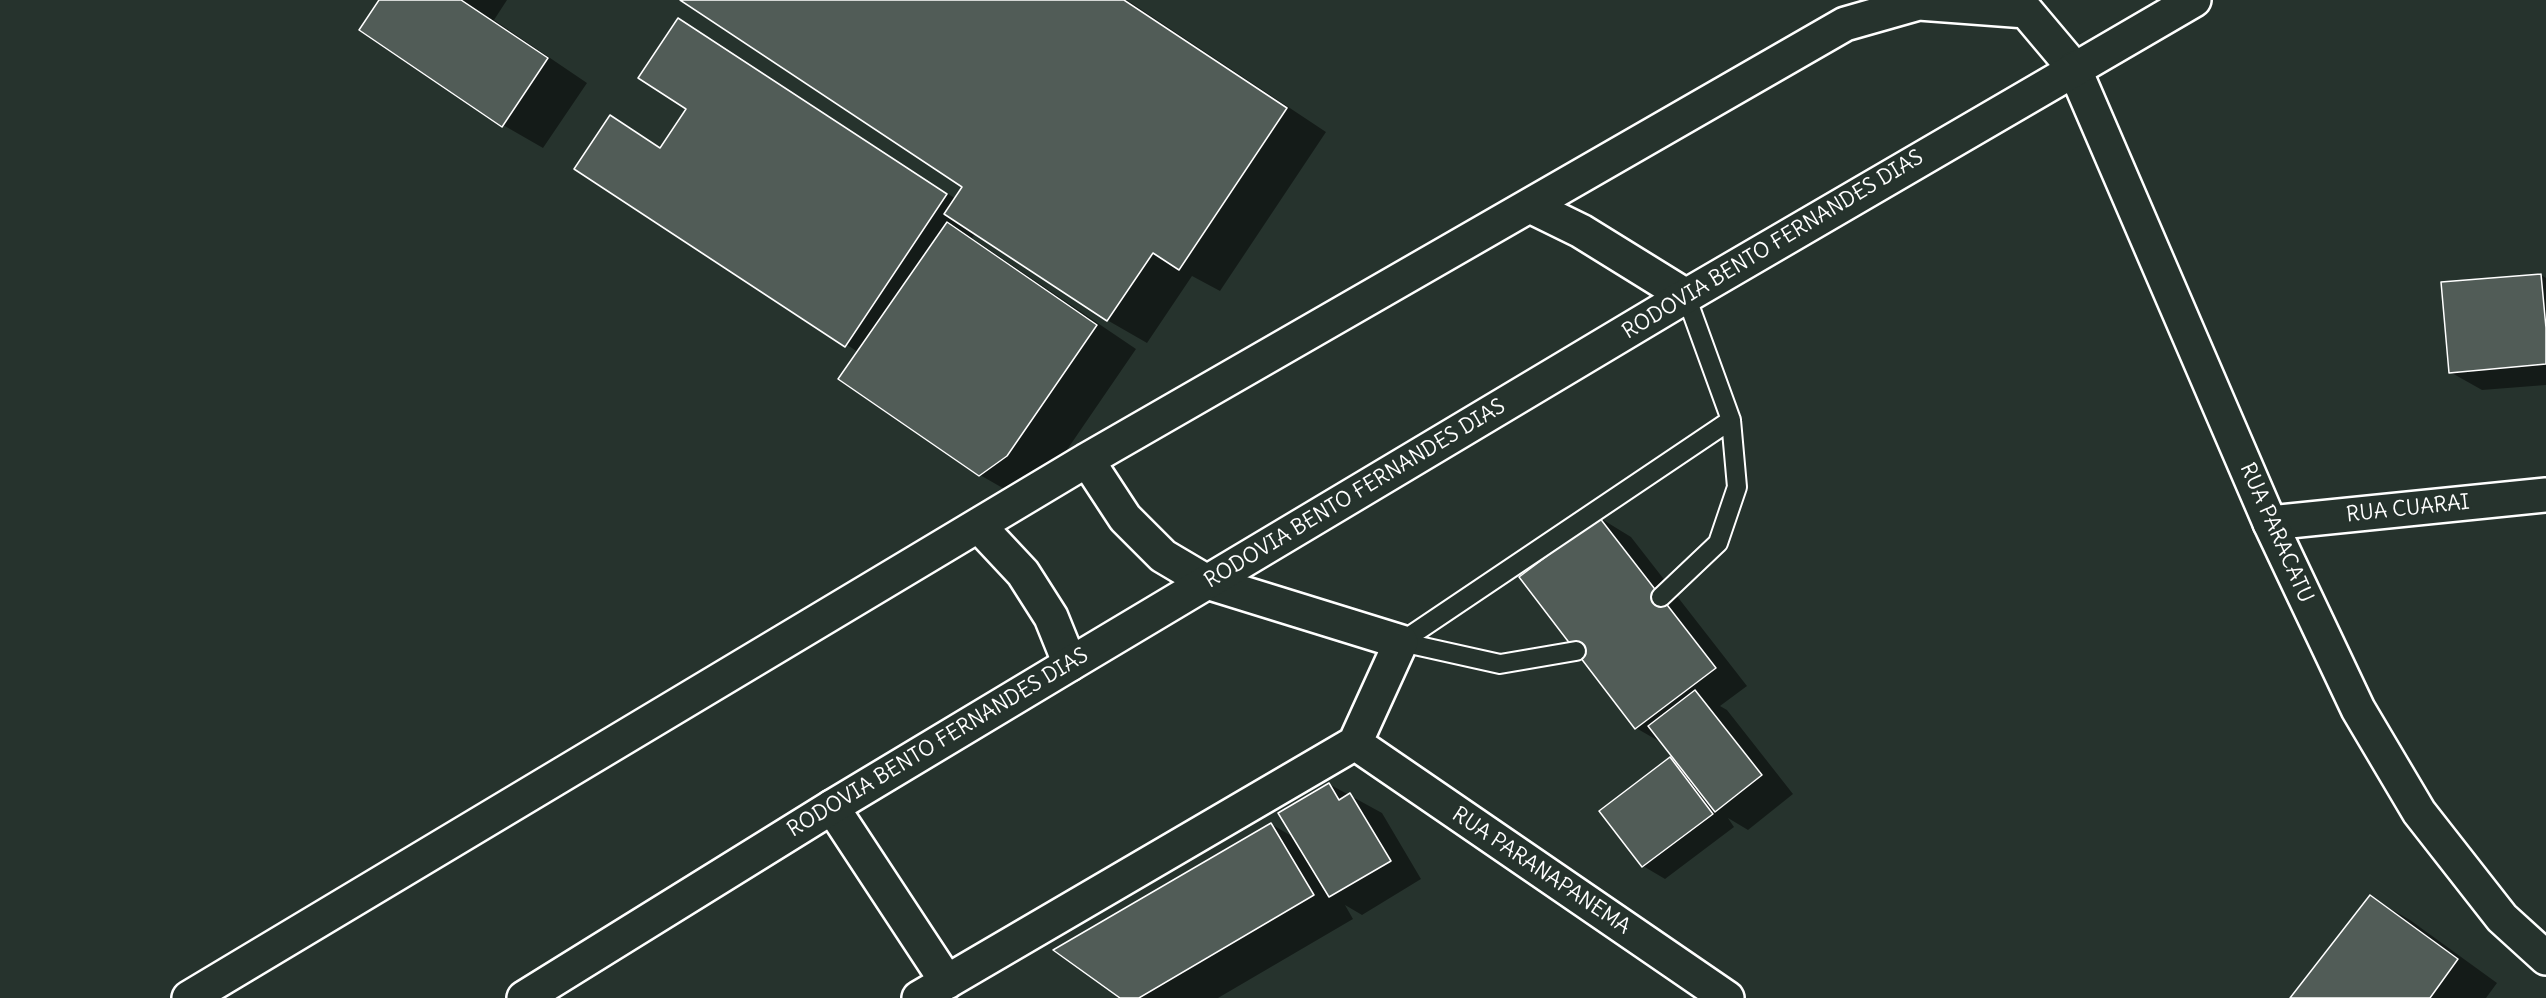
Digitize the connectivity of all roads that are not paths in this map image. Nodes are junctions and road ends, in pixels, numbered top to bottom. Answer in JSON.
{"nodes":[{"id":1,"x":2194,"y":0,"type":"edge"},
{"id":2,"x":2026,"y":6,"type":"edge"},
{"id":3,"x":2074,"y":68,"type":"junction"},
{"id":4,"x":1530,"y":206,"type":"junction"},
{"id":5,"x":1686,"y":296,"type":"junction"},
{"id":6,"x":1731,"y":420,"type":"junction"},
{"id":7,"x":1087,"y":460,"type":"junction"},
{"id":8,"x":2546,"y":495,"type":"edge"},
{"id":9,"x":2270,"y":524,"type":"junction"},
{"id":10,"x":979,"y":526,"type":"junction"},
{"id":11,"x":1207,"y":582,"type":"junction"},
{"id":12,"x":1661,"y":597,"type":"dead end"},
{"id":13,"x":1401,"y":642,"type":"junction"},
{"id":14,"x":1576,"y":651,"type":"dead end"},
{"id":15,"x":1070,"y":664,"type":"junction"},
{"id":16,"x":1355,"y":743,"type":"junction"},
{"id":17,"x":832,"y":807,"type":"junction"},
{"id":18,"x":2546,"y":957,"type":"edge"},
{"id":19,"x":933,"y":990,"type":"edge"},
{"id":20,"x":189,"y":998,"type":"edge"},
{"id":21,"x":524,"y":998,"type":"edge"},
{"id":22,"x":1727,"y":998,"type":"edge"}],
"edges":[{"from":1,"to":3,"type":"main road","name":"RODOVIA BENTO FERNANDES DIAS"},
{"from":2,"to":3,"type":"main road","name":"RUA PARACATU"},
{"from":2,"to":4,"type":"main road"},
{"from":3,"to":5,"type":"main road","name":"RODOVIA BENTO FERNANDES DIAS"},
{"from":3,"to":9,"type":"main road","name":"RUA PARACATU"},
{"from":4,"to":5,"type":"main road"},
{"from":4,"to":7,"type":"main road"},
{"from":5,"to":6,"type":"lane"},
{"from":5,"to":11,"type":"main road","name":"RODOVIA BENTO FERNANDES DIAS"},
{"from":6,"to":12,"type":"lane"},
{"from":6,"to":13,"type":"lane"},
{"from":7,"to":10,"type":"main road"},
{"from":7,"to":11,"type":"main road"},
{"from":8,"to":9,"type":"main road","name":"RUA CUARAI"},
{"from":9,"to":18,"type":"main road","name":"RUA PARACATU"},
{"from":10,"to":15,"type":"main road"},
{"from":10,"to":20,"type":"main road"},
{"from":11,"to":13,"type":"main road"},
{"from":11,"to":15,"type":"main road","name":"RODOVIA BENTO FERNANDES DIAS"},
{"from":13,"to":14,"type":"lane"},
{"from":13,"to":16,"type":"main road"},
{"from":15,"to":17,"type":"main road","name":"RODOVIA BENTO FERNANDES DIAS"},
{"from":16,"to":19,"type":"main road"},
{"from":16,"to":22,"type":"main road","name":"RUA PARANAPANEMA"},
{"from":17,"to":19,"type":"main road"},
{"from":17,"to":21,"type":"main road","name":"RODOVIA BENTO FERNANDES DIAS"}]}
